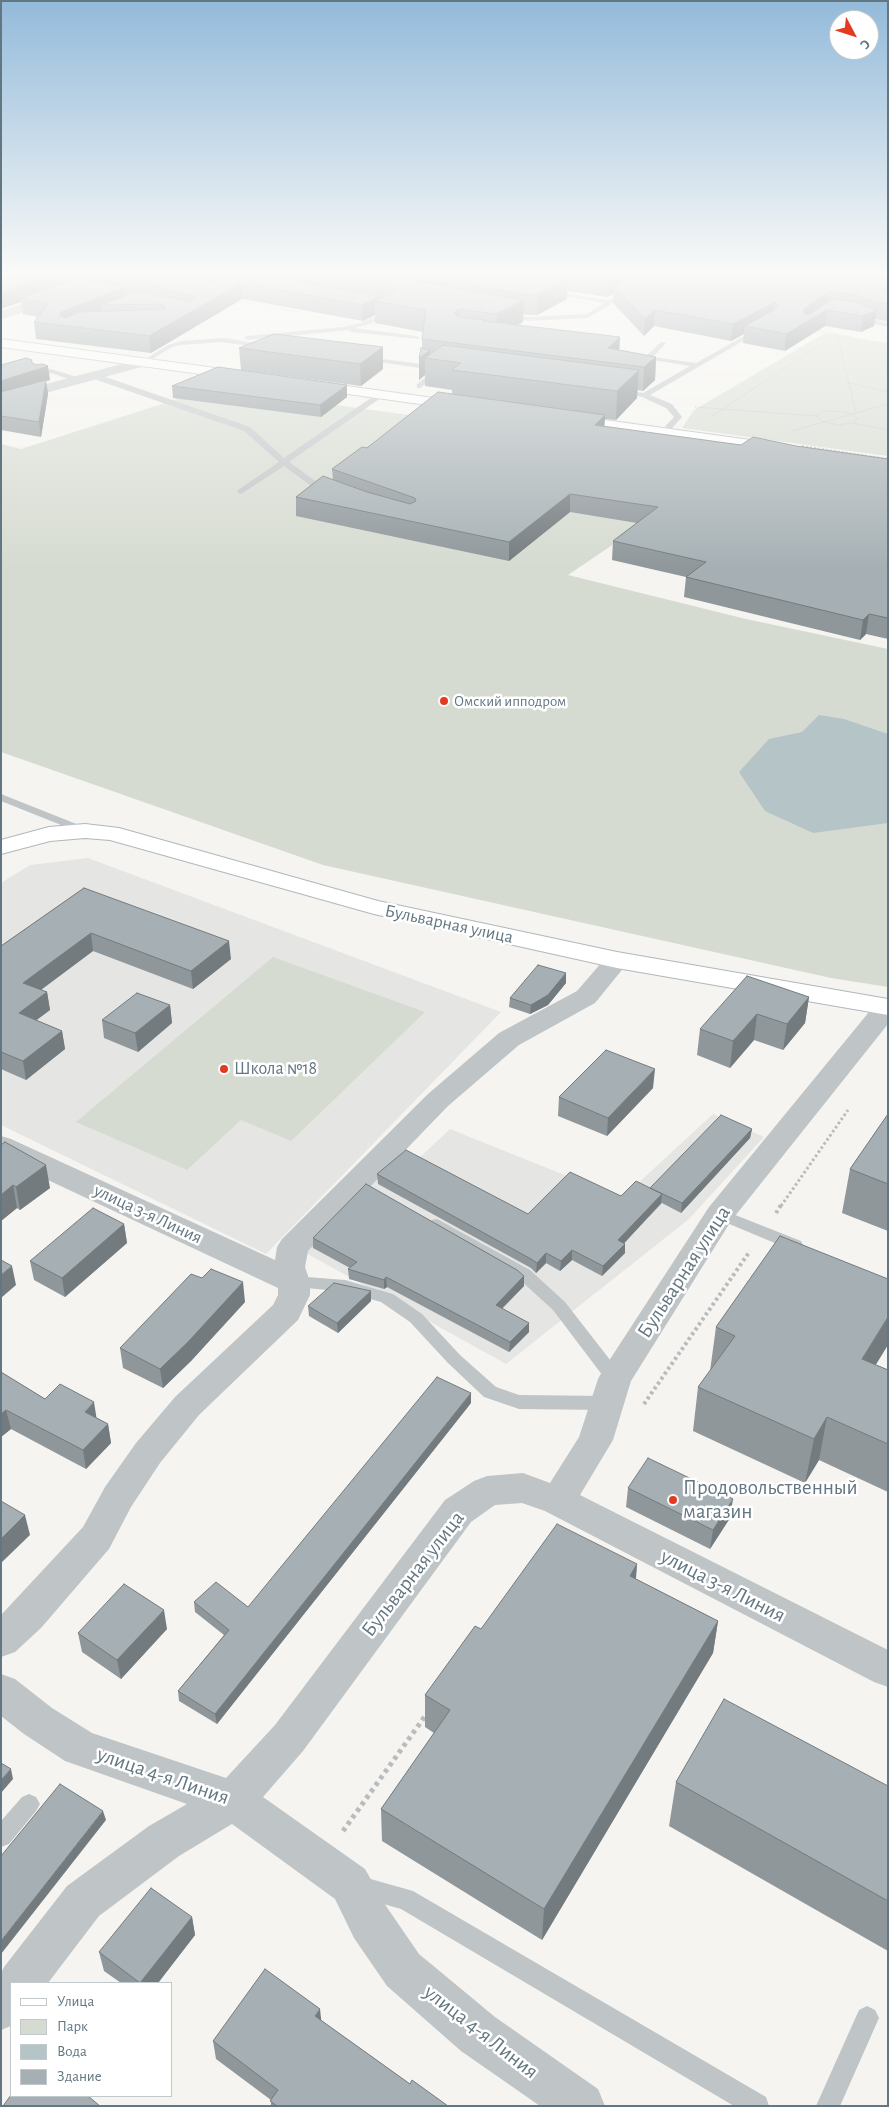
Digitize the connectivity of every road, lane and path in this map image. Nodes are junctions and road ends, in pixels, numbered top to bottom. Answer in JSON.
{"nodes":[{"id":1,"x":47,"y":372,"type":"edge"},
{"id":2,"x":55,"y":372,"type":"edge"},
{"id":3,"x":107,"y":372,"type":"edge"},
{"id":4,"x":216,"y":372,"type":"edge"},
{"id":5,"x":437,"y":372,"type":"edge"},
{"id":6,"x":683,"y":372,"type":"edge"},
{"id":7,"x":779,"y":372,"type":"edge"},
{"id":8,"x":846,"y":372,"type":"edge"},
{"id":9,"x":39,"y":375,"type":"edge"},
{"id":10,"x":94,"y":376,"type":"junction"},
{"id":11,"x":256,"y":378,"type":"edge"},
{"id":12,"x":77,"y":380,"type":"junction"},
{"id":13,"x":295,"y":383,"type":"edge"},
{"id":14,"x":849,"y":383,"type":"junction"},
{"id":15,"x":420,"y":386,"type":"edge"},
{"id":16,"x":610,"y":390,"type":"edge"},
{"id":17,"x":888,"y":392,"type":"edge"},
{"id":18,"x":381,"y":394,"type":"junction"},
{"id":19,"x":644,"y":395,"type":"junction"},
{"id":20,"x":1,"y":401,"type":"edge"},
{"id":21,"x":888,"y":404,"type":"edge"},
{"id":22,"x":478,"y":408,"type":"edge"},
{"id":23,"x":721,"y":410,"type":"junction"},
{"id":24,"x":856,"y":413,"type":"junction"},
{"id":25,"x":852,"y":414,"type":"junction"},
{"id":26,"x":816,"y":416,"type":"junction"},
{"id":27,"x":556,"y":418,"type":"edge"},
{"id":28,"x":710,"y":418,"type":"dead end"},
{"id":29,"x":823,"y":422,"type":"junction"},
{"id":30,"x":852,"y":423,"type":"junction"},
{"id":31,"x":888,"y":430,"type":"edge"},
{"id":32,"x":787,"y":432,"type":"dead end"},
{"id":33,"x":663,"y":433,"type":"junction"},
{"id":34,"x":796,"y":452,"type":"edge"},
{"id":35,"x":284,"y":462,"type":"junction"},
{"id":36,"x":240,"y":492,"type":"dead end"},
{"id":37,"x":336,"y":494,"type":"edge"},
{"id":38,"x":1,"y":797,"type":"edge"},
{"id":39,"x":85,"y":832,"type":"junction"},
{"id":40,"x":9,"y":844,"type":"edge"},
{"id":41,"x":617,"y":960,"type":"junction"},
{"id":42,"x":887,"y":1007,"type":"edge"},
{"id":43,"x":1,"y":1146,"type":"edge"},
{"id":44,"x":720,"y":1214,"type":"junction"},
{"id":45,"x":420,"y":1215,"type":"edge"},
{"id":46,"x":808,"y":1250,"type":"edge"},
{"id":47,"x":294,"y":1282,"type":"junction"},
{"id":48,"x":611,"y":1391,"type":"junction"},
{"id":49,"x":558,"y":1501,"type":"junction"},
{"id":50,"x":1,"y":1640,"type":"edge"},
{"id":51,"x":888,"y":1670,"type":"edge"},
{"id":52,"x":1,"y":1692,"type":"edge"},
{"id":53,"x":234,"y":1800,"type":"junction"},
{"id":54,"x":29,"y":1804,"type":"dead end"},
{"id":55,"x":1,"y":1837,"type":"edge"},
{"id":56,"x":350,"y":1884,"type":"junction"},
{"id":57,"x":21,"y":1982,"type":"edge"},
{"id":58,"x":10,"y":1995,"type":"edge"},
{"id":59,"x":1,"y":2007,"type":"edge"},
{"id":60,"x":867,"y":2018,"type":"dead end"},
{"id":61,"x":581,"y":2106,"type":"edge"},
{"id":62,"x":756,"y":2106,"type":"edge"},
{"id":63,"x":828,"y":2106,"type":"edge"}],
"edges":[{"from":1,"to":9,"type":"lane"},
{"from":2,"to":12,"type":"lane"},
{"from":3,"to":10,"type":"street"},
{"from":4,"to":11,"type":"main road"},
{"from":5,"to":15,"type":"lane"},
{"from":6,"to":19,"type":"lane"},
{"from":7,"to":23,"type":"path"},
{"from":8,"to":14,"type":"path"},
{"from":10,"to":12,"type":"street"},
{"from":10,"to":35,"type":"lane"},
{"from":12,"to":20,"type":"street"},
{"from":13,"to":18,"type":"main road"},
{"from":14,"to":17,"type":"path"},
{"from":14,"to":24,"type":"path"},
{"from":16,"to":19,"type":"lane"},
{"from":18,"to":22,"type":"main road"},
{"from":18,"to":35,"type":"lane"},
{"from":19,"to":33,"type":"lane"},
{"from":21,"to":24,"type":"path"},
{"from":23,"to":26,"type":"path"},
{"from":23,"to":28,"type":"path"},
{"from":24,"to":25,"type":"path"},
{"from":25,"to":26,"type":"path"},
{"from":25,"to":29,"type":"path"},
{"from":25,"to":30,"type":"path"},
{"from":26,"to":29,"type":"path"},
{"from":27,"to":33,"type":"main road"},
{"from":29,"to":30,"type":"path"},
{"from":29,"to":32,"type":"path"},
{"from":30,"to":31,"type":"path"},
{"from":33,"to":34,"type":"main road"},
{"from":35,"to":36,"type":"lane"},
{"from":35,"to":37,"type":"lane"},
{"from":38,"to":39,"type":"lane"},
{"from":39,"to":40,"type":"main road","name":"Бульварная улица"},
{"from":39,"to":41,"type":"main road","name":"Бульварная улица"},
{"from":41,"to":42,"type":"main road","name":"Бульварная улица"},
{"from":41,"to":47,"type":"street"},
{"from":42,"to":44,"type":"street","name":"Бульварная улица"},
{"from":43,"to":47,"type":"street","name":"улица 3-я Линия"},
{"from":44,"to":46,"type":"lane"},
{"from":44,"to":48,"type":"street","name":"Бульварная улица"},
{"from":45,"to":48,"type":"lane"},
{"from":47,"to":48,"type":"lane"},
{"from":47,"to":50,"type":"street"},
{"from":48,"to":49,"type":"street","name":"Бульварная улица"},
{"from":49,"to":51,"type":"street","name":"улица 3-я Линия"},
{"from":49,"to":53,"type":"street","name":"Бульварная улица"},
{"from":52,"to":53,"type":"street","name":"улица 4-я Линия"},
{"from":53,"to":56,"type":"street","name":"улица 4-я Линия"},
{"from":53,"to":57,"type":"street","name":"Бульварная улица"},
{"from":54,"to":55,"type":"lane"},
{"from":56,"to":61,"type":"street","name":"улица 4-я Линия"},
{"from":56,"to":62,"type":"lane"},
{"from":58,"to":59,"type":"street"},
{"from":60,"to":63,"type":"lane"}]}
